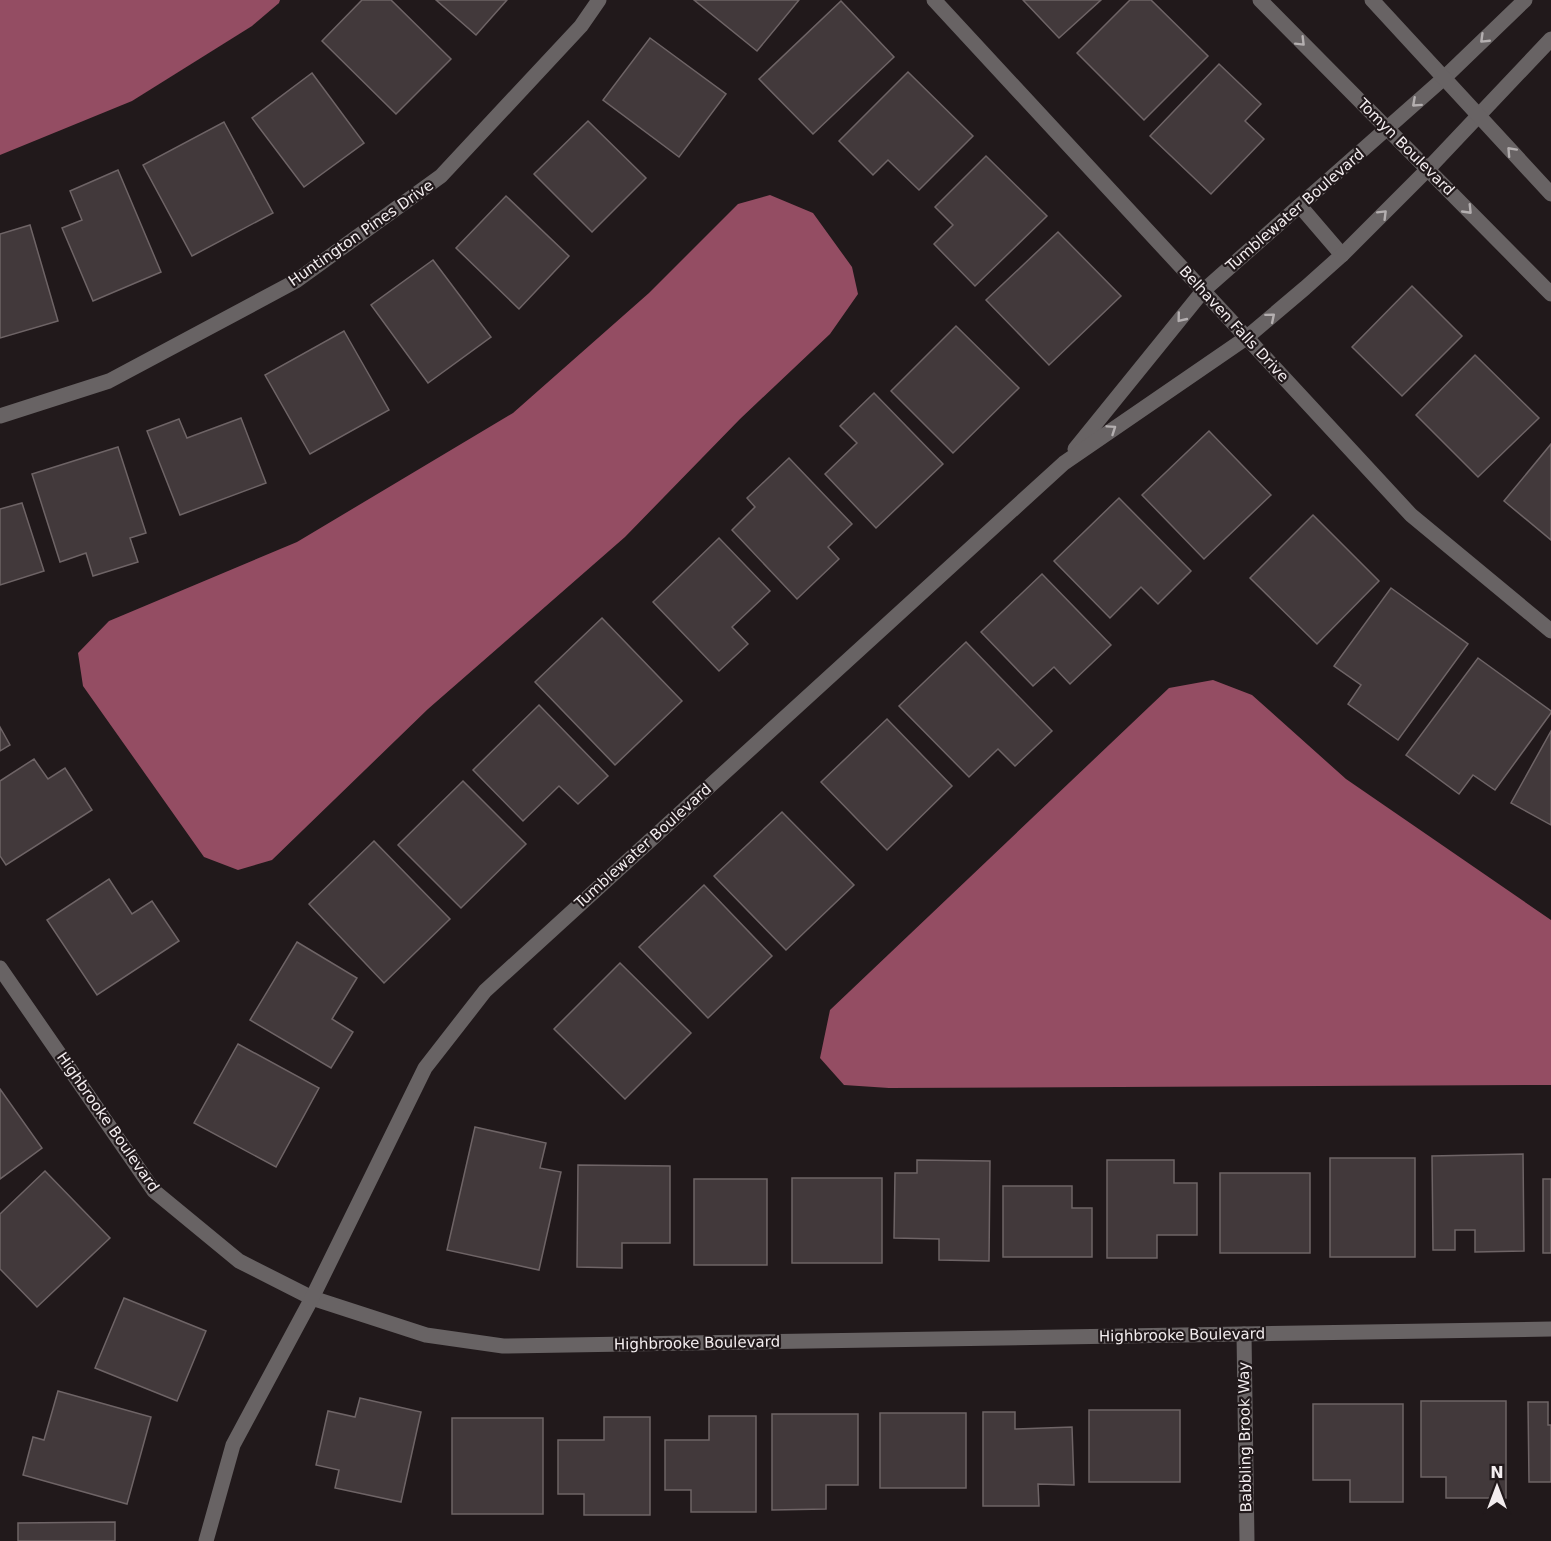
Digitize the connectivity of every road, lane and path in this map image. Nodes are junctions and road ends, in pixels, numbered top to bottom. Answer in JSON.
{"nodes":[{"id":1,"x":599,"y":0,"type":"edge"},
{"id":2,"x":934,"y":0,"type":"edge"},
{"id":3,"x":1260,"y":0,"type":"edge"},
{"id":4,"x":1372,"y":0,"type":"edge"},
{"id":5,"x":1525,"y":0,"type":"edge"},
{"id":6,"x":1551,"y":39,"type":"edge"},
{"id":7,"x":1444,"y":78,"type":"junction"},
{"id":8,"x":1479,"y":117,"type":"junction"},
{"id":9,"x":1387,"y":129,"type":"junction"},
{"id":10,"x":1428,"y":169,"type":"junction"},
{"id":11,"x":1551,"y":194,"type":"edge"},
{"id":12,"x":1300,"y":206,"type":"junction"},
{"id":13,"x":1342,"y":255,"type":"junction"},
{"id":14,"x":1203,"y":291,"type":"junction"},
{"id":15,"x":1551,"y":294,"type":"edge"},
{"id":16,"x":1246,"y":338,"type":"junction"},
{"id":17,"x":0,"y":416,"type":"edge"},
{"id":18,"x":1064,"y":462,"type":"junction"},
{"id":19,"x":1551,"y":631,"type":"edge"},
{"id":20,"x":0,"y":968,"type":"edge"},
{"id":21,"x":312,"y":1298,"type":"junction"},
{"id":22,"x":1551,"y":1329,"type":"edge"},
{"id":23,"x":1244,"y":1334,"type":"junction"},
{"id":24,"x":206,"y":1541,"type":"edge"},
{"id":25,"x":1247,"y":1541,"type":"edge"}],
"edges":[{"from":1,"to":17,"type":"street","name":"Huntington Pines Drive"},
{"from":2,"to":14,"type":"street","name":"Belhaven Falls Drive"},
{"from":3,"to":9,"type":"street","name":"Tomyn Boulevard","one_way":true},
{"from":4,"to":7,"type":"street"},
{"from":5,"to":7,"type":"street","name":"Tumblewater Boulevard","one_way":true},
{"from":6,"to":8,"type":"street","name":"Tumblewater Boulevard"},
{"from":7,"to":8,"type":"street"},
{"from":7,"to":9,"type":"street","name":"Tumblewater Boulevard","one_way":true},
{"from":8,"to":10,"type":"street","name":"Tumblewater Boulevard"},
{"from":11,"to":8,"type":"street","one_way":true},
{"from":9,"to":10,"type":"street","name":"Tomyn Boulevard"},
{"from":9,"to":12,"type":"street","name":"Tumblewater Boulevard"},
{"from":13,"to":10,"type":"street","name":"Tumblewater Boulevard","one_way":true},
{"from":10,"to":15,"type":"street","name":"Tomyn Boulevard","one_way":true},
{"from":12,"to":13,"type":"street"},
{"from":12,"to":14,"type":"street","name":"Tumblewater Boulevard"},
{"from":16,"to":13,"type":"street","name":"Tumblewater Boulevard","one_way":true},
{"from":14,"to":16,"type":"street","name":"Belhaven Falls Drive"},
{"from":14,"to":18,"type":"street","name":"Tumblewater Boulevard","one_way":true},
{"from":18,"to":16,"type":"street","name":"Tumblewater Boulevard","one_way":true},
{"from":16,"to":19,"type":"street","name":"Belhaven Falls Drive"},
{"from":18,"to":21,"type":"street","name":"Tumblewater Boulevard"},
{"from":20,"to":21,"type":"street","name":"Highbrooke Boulevard"},
{"from":21,"to":23,"type":"street","name":"Highbrooke Boulevard"},
{"from":21,"to":24,"type":"street","name":"Tumblewater Boulevard"},
{"from":22,"to":23,"type":"street","name":"Highbrooke Boulevard"},
{"from":23,"to":25,"type":"street","name":"Babbling Brook Way"}]}
